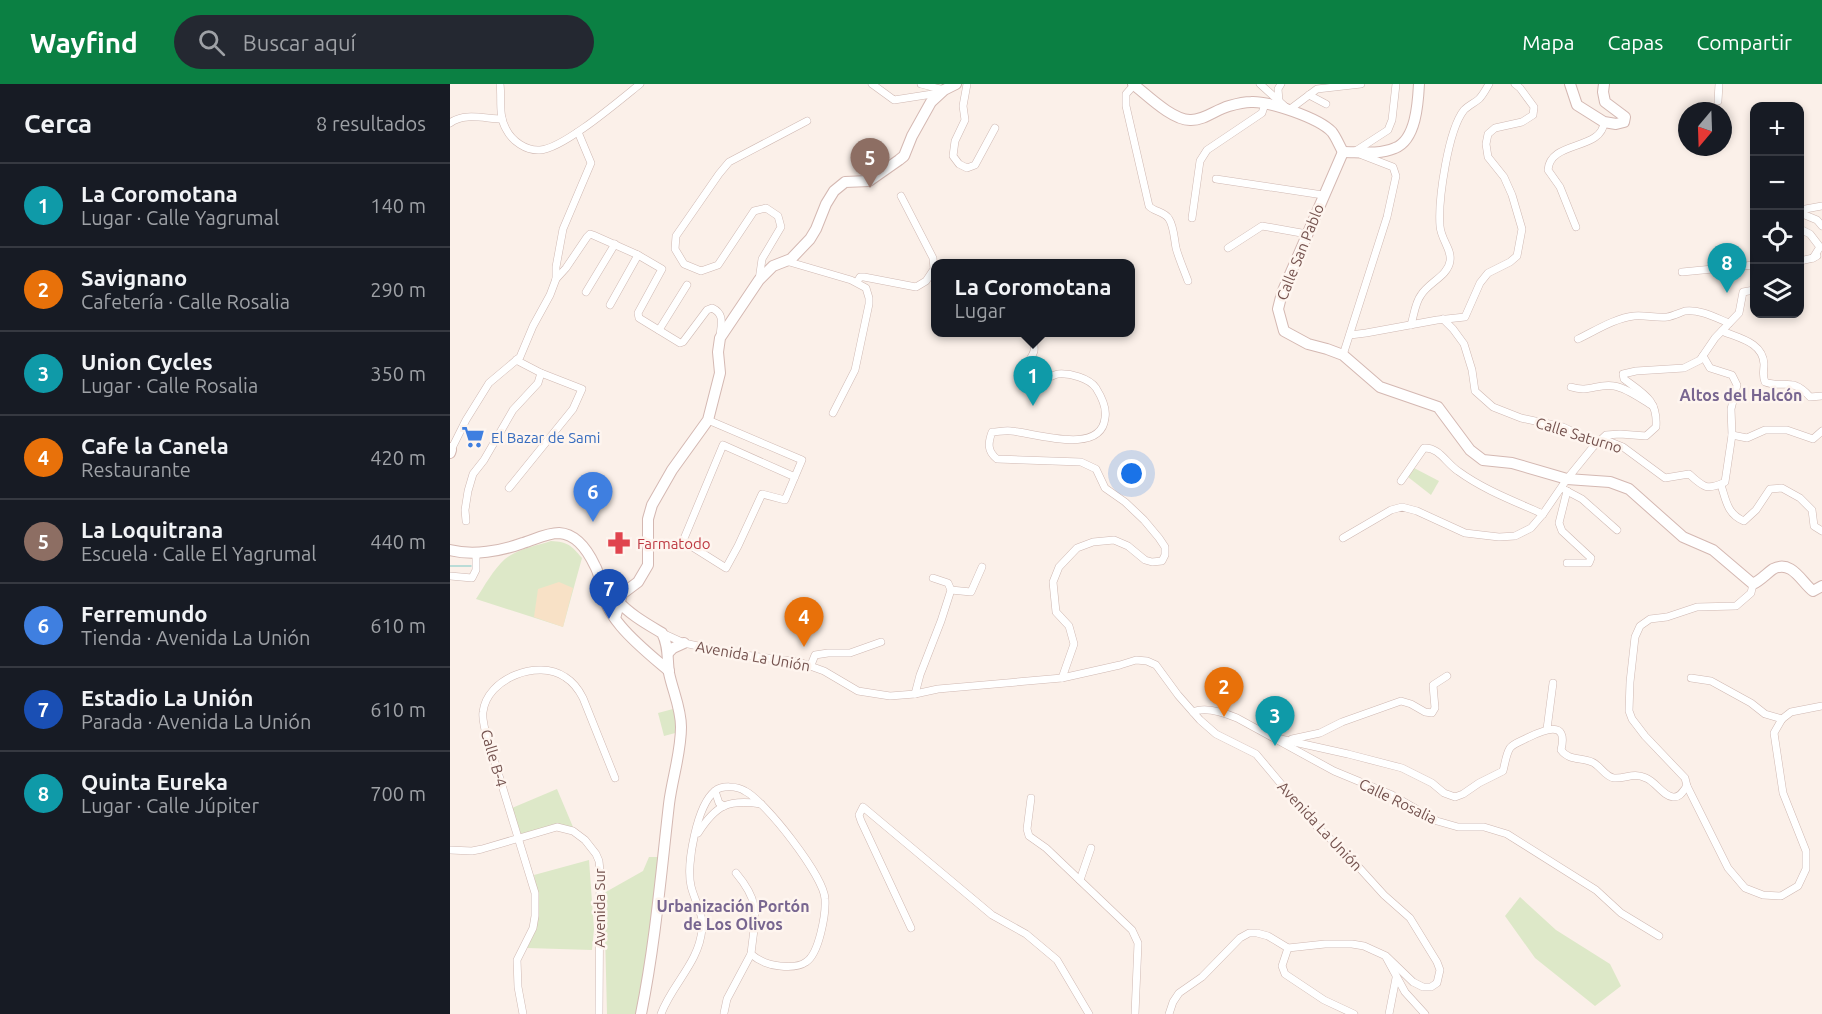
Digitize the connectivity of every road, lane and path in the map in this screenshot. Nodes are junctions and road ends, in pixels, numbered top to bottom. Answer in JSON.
{"nodes":[{"id":1,"x":500,"y":84,"type":"edge"},
{"id":2,"x":640,"y":84,"type":"edge"},
{"id":3,"x":872,"y":84,"type":"edge"},
{"id":4,"x":921,"y":84,"type":"edge"},
{"id":5,"x":956,"y":84,"type":"edge"},
{"id":6,"x":967,"y":84,"type":"edge"},
{"id":7,"x":1134,"y":84,"type":"edge"},
{"id":8,"x":1260,"y":84,"type":"edge"},
{"id":9,"x":1281,"y":84,"type":"edge"},
{"id":10,"x":1361,"y":84,"type":"edge"},
{"id":11,"x":1396,"y":84,"type":"edge"},
{"id":12,"x":1419,"y":84,"type":"edge"},
{"id":13,"x":1489,"y":84,"type":"edge"},
{"id":14,"x":1515,"y":84,"type":"edge"},
{"id":15,"x":1570,"y":84,"type":"edge"},
{"id":16,"x":1604,"y":84,"type":"edge"},
{"id":17,"x":1719,"y":84,"type":"edge"},
{"id":18,"x":943,"y":91,"type":"junction"},
{"id":19,"x":1309,"y":95,"type":"junction"},
{"id":20,"x":1718,"y":100,"type":"dead end"},
{"id":21,"x":1279,"y":101,"type":"junction"},
{"id":22,"x":1265,"y":104,"type":"junction"},
{"id":23,"x":1326,"y":104,"type":"dead end"},
{"id":24,"x":1289,"y":110,"type":"junction"},
{"id":25,"x":502,"y":119,"type":"junction"},
{"id":26,"x":807,"y":121,"type":"dead end"},
{"id":27,"x":1604,"y":122,"type":"junction"},
{"id":28,"x":450,"y":123,"type":"edge"},
{"id":29,"x":995,"y":128,"type":"dead end"},
{"id":30,"x":578,"y":132,"type":"junction"},
{"id":31,"x":1348,"y":152,"type":"junction"},
{"id":32,"x":1216,"y":179,"type":"dead end"},
{"id":33,"x":1323,"y":195,"type":"junction"},
{"id":34,"x":901,"y":196,"type":"dead end"},
{"id":35,"x":1822,"y":207,"type":"edge"},
{"id":36,"x":1804,"y":211,"type":"edge"},
{"id":37,"x":1804,"y":214,"type":"edge"},
{"id":38,"x":1192,"y":218,"type":"dead end"},
{"id":39,"x":1576,"y":226,"type":"dead end"},
{"id":40,"x":1822,"y":226,"type":"edge"},
{"id":41,"x":1804,"y":232,"type":"edge"},
{"id":42,"x":1307,"y":234,"type":"junction"},
{"id":43,"x":615,"y":244,"type":"junction"},
{"id":44,"x":1228,"y":248,"type":"dead end"},
{"id":45,"x":1822,"y":253,"type":"edge"},
{"id":46,"x":638,"y":255,"type":"junction"},
{"id":47,"x":1813,"y":258,"type":"junction"},
{"id":48,"x":933,"y":259,"type":"edge"},
{"id":49,"x":1804,"y":260,"type":"edge"},
{"id":50,"x":786,"y":261,"type":"junction"},
{"id":51,"x":1750,"y":265,"type":"edge"},
{"id":52,"x":1682,"y":272,"type":"dead end"},
{"id":53,"x":931,"y":274,"type":"edge"},
{"id":54,"x":556,"y":279,"type":"junction"},
{"id":55,"x":759,"y":280,"type":"junction"},
{"id":56,"x":1188,"y":281,"type":"dead end"},
{"id":57,"x":857,"y":282,"type":"junction"},
{"id":58,"x":687,"y":285,"type":"dead end"},
{"id":59,"x":1750,"y":291,"type":"edge"},
{"id":60,"x":586,"y":292,"type":"dead end"},
{"id":61,"x":610,"y":305,"type":"dead end"},
{"id":62,"x":1443,"y":319,"type":"junction"},
{"id":63,"x":1729,"y":323,"type":"junction"},
{"id":64,"x":1411,"y":325,"type":"junction"},
{"id":65,"x":659,"y":330,"type":"junction"},
{"id":66,"x":1722,"y":331,"type":"junction"},
{"id":67,"x":1350,"y":335,"type":"junction"},
{"id":68,"x":1032,"y":337,"type":"edge"},
{"id":69,"x":720,"y":338,"type":"junction"},
{"id":70,"x":1578,"y":339,"type":"dead end"},
{"id":71,"x":1343,"y":355,"type":"junction"},
{"id":72,"x":1703,"y":356,"type":"junction"},
{"id":73,"x":516,"y":360,"type":"junction"},
{"id":74,"x":541,"y":374,"type":"junction"},
{"id":75,"x":1571,"y":387,"type":"dead end"},
{"id":76,"x":1821,"y":396,"type":"edge"},
{"id":77,"x":1653,"y":406,"type":"junction"},
{"id":78,"x":833,"y":413,"type":"dead end"},
{"id":79,"x":708,"y":420,"type":"junction"},
{"id":80,"x":1821,"y":433,"type":"edge"},
{"id":81,"x":1732,"y":435,"type":"junction"},
{"id":82,"x":1597,"y":443,"type":"junction"},
{"id":83,"x":450,"y":450,"type":"edge"},
{"id":84,"x":795,"y":477,"type":"junction"},
{"id":85,"x":1401,"y":482,"type":"dead end"},
{"id":86,"x":1720,"y":485,"type":"junction"},
{"id":87,"x":1564,"y":486,"type":"junction"},
{"id":88,"x":510,"y":488,"type":"dead end"},
{"id":89,"x":1543,"y":514,"type":"junction"},
{"id":90,"x":466,"y":521,"type":"dead end"},
{"id":91,"x":1617,"y":530,"type":"dead end"},
{"id":92,"x":1822,"y":531,"type":"edge"},
{"id":93,"x":1343,"y":538,"type":"dead end"},
{"id":94,"x":450,"y":550,"type":"edge"},
{"id":95,"x":476,"y":552,"type":"junction"},
{"id":96,"x":1567,"y":563,"type":"dead end"},
{"id":97,"x":982,"y":567,"type":"dead end"},
{"id":98,"x":450,"y":576,"type":"edge"},
{"id":99,"x":933,"y":578,"type":"dead end"},
{"id":100,"x":602,"y":582,"type":"junction"},
{"id":101,"x":1753,"y":584,"type":"junction"},
{"id":102,"x":1822,"y":586,"type":"edge"},
{"id":103,"x":951,"y":590,"type":"junction"},
{"id":104,"x":618,"y":602,"type":"junction"},
{"id":105,"x":615,"y":618,"type":"junction"},
{"id":106,"x":638,"y":618,"type":"junction"},
{"id":107,"x":624,"y":630,"type":"junction"},
{"id":108,"x":663,"y":635,"type":"junction"},
{"id":109,"x":881,"y":642,"type":"dead end"},
{"id":110,"x":684,"y":643,"type":"junction"},
{"id":111,"x":648,"y":652,"type":"junction"},
{"id":112,"x":668,"y":653,"type":"junction"},
{"id":113,"x":811,"y":665,"type":"junction"},
{"id":114,"x":669,"y":671,"type":"junction"},
{"id":115,"x":1447,"y":676,"type":"dead end"},
{"id":116,"x":1062,"y":678,"type":"junction"},
{"id":117,"x":1691,"y":678,"type":"dead end"},
{"id":118,"x":1553,"y":683,"type":"dead end"},
{"id":119,"x":915,"y":694,"type":"junction"},
{"id":120,"x":1822,"y":706,"type":"edge"},
{"id":121,"x":1193,"y":711,"type":"junction"},
{"id":122,"x":1782,"y":719,"type":"junction"},
{"id":123,"x":1547,"y":729,"type":"junction"},
{"id":124,"x":1276,"y":738,"type":"junction"},
{"id":125,"x":1287,"y":740,"type":"junction"},
{"id":126,"x":615,"y":778,"type":"dead end"},
{"id":127,"x":1687,"y":786,"type":"junction"},
{"id":128,"x":723,"y":787,"type":"junction"},
{"id":129,"x":715,"y":791,"type":"junction"},
{"id":130,"x":1031,"y":798,"type":"dead end"},
{"id":131,"x":760,"y":804,"type":"junction"},
{"id":132,"x":726,"y":805,"type":"junction"},
{"id":133,"x":695,"y":836,"type":"junction"},
{"id":134,"x":517,"y":839,"type":"junction"},
{"id":135,"x":1091,"y":848,"type":"dead end"},
{"id":136,"x":450,"y":850,"type":"edge"},
{"id":137,"x":736,"y":873,"type":"dead end"},
{"id":138,"x":1080,"y":880,"type":"junction"},
{"id":139,"x":911,"y":928,"type":"dead end"},
{"id":140,"x":1659,"y":936,"type":"dead end"},
{"id":141,"x":1288,"y":948,"type":"junction"},
{"id":142,"x":752,"y":954,"type":"junction"},
{"id":143,"x":1386,"y":956,"type":"junction"},
{"id":144,"x":1396,"y":978,"type":"junction"},
{"id":145,"x":724,"y":1013,"type":"edge"},
{"id":146,"x":523,"y":1014,"type":"edge"},
{"id":147,"x":599,"y":1014,"type":"edge"},
{"id":148,"x":641,"y":1014,"type":"edge"},
{"id":149,"x":661,"y":1014,"type":"edge"},
{"id":150,"x":1089,"y":1014,"type":"edge"},
{"id":151,"x":1135,"y":1014,"type":"edge"},
{"id":152,"x":1169,"y":1014,"type":"edge"},
{"id":153,"x":1354,"y":1014,"type":"edge"},
{"id":154,"x":1389,"y":1014,"type":"edge"},
{"id":155,"x":1425,"y":1014,"type":"edge"}],
"edges":[{"from":1,"to":25,"type":"street"},
{"from":2,"to":30,"type":"street"},
{"from":3,"to":18,"type":"street"},
{"from":4,"to":18,"type":"street"},
{"from":5,"to":18,"type":"street"},
{"from":6,"to":29,"type":"street"},
{"from":7,"to":22,"type":"street"},
{"from":7,"to":56,"type":"street"},
{"from":8,"to":21,"type":"street"},
{"from":9,"to":21,"type":"street"},
{"from":10,"to":19,"type":"street"},
{"from":11,"to":31,"type":"street"},
{"from":12,"to":31,"type":"street"},
{"from":13,"to":64,"type":"street"},
{"from":14,"to":62,"type":"street"},
{"from":15,"to":27,"type":"street"},
{"from":16,"to":27,"type":"street"},
{"from":17,"to":20,"type":"street"},
{"from":18,"to":50,"type":"street"},
{"from":19,"to":23,"type":"street"},
{"from":19,"to":24,"type":"street"},
{"from":21,"to":24,"type":"street"},
{"from":22,"to":24,"type":"street"},
{"from":22,"to":38,"type":"street"},
{"from":24,"to":31,"type":"street"},
{"from":25,"to":28,"type":"street"},
{"from":25,"to":30,"type":"street"},
{"from":26,"to":55,"type":"street"},
{"from":27,"to":39,"type":"street"},
{"from":30,"to":54,"type":"street"},
{"from":31,"to":33,"type":"street","name":"Calle San Pablo"},
{"from":31,"to":67,"type":"street"},
{"from":32,"to":33,"type":"street"},
{"from":33,"to":42,"type":"street","name":"Calle San Pablo"},
{"from":34,"to":48,"type":"street"},
{"from":35,"to":36,"type":"street"},
{"from":37,"to":40,"type":"street"},
{"from":41,"to":47,"type":"street"},
{"from":42,"to":44,"type":"street"},
{"from":42,"to":71,"type":"street","name":"Calle San Pablo"},
{"from":43,"to":46,"type":"street"},
{"from":43,"to":54,"type":"street"},
{"from":43,"to":60,"type":"street"},
{"from":45,"to":47,"type":"street"},
{"from":46,"to":61,"type":"street"},
{"from":46,"to":65,"type":"street"},
{"from":47,"to":49,"type":"street"},
{"from":50,"to":55,"type":"street"},
{"from":50,"to":57,"type":"street"},
{"from":51,"to":52,"type":"street"},
{"from":53,"to":57,"type":"street"},
{"from":54,"to":73,"type":"street"},
{"from":55,"to":69,"type":"street"},
{"from":57,"to":78,"type":"street"},
{"from":58,"to":65,"type":"street"},
{"from":59,"to":63,"type":"street"},
{"from":62,"to":64,"type":"street"},
{"from":62,"to":82,"type":"street","name":"Calle Saturno"},
{"from":63,"to":66,"type":"street"},
{"from":63,"to":70,"type":"street"},
{"from":64,"to":67,"type":"street"},
{"from":65,"to":69,"type":"street"},
{"from":66,"to":72,"type":"street"},
{"from":66,"to":76,"type":"street"},
{"from":67,"to":71,"type":"street"},
{"from":68,"to":116,"type":"street"},
{"from":69,"to":79,"type":"street"},
{"from":71,"to":87,"type":"street","name":"Calle San Pablo"},
{"from":72,"to":77,"type":"street"},
{"from":72,"to":81,"type":"street"},
{"from":73,"to":74,"type":"street"},
{"from":73,"to":83,"type":"street"},
{"from":74,"to":88,"type":"street"},
{"from":74,"to":90,"type":"street"},
{"from":75,"to":77,"type":"street"},
{"from":77,"to":82,"type":"street"},
{"from":79,"to":84,"type":"street"},
{"from":79,"to":104,"type":"street"},
{"from":80,"to":81,"type":"street"},
{"from":81,"to":86,"type":"street"},
{"from":82,"to":86,"type":"street","name":"Calle Saturno"},
{"from":82,"to":87,"type":"street"},
{"from":84,"to":84,"type":"street"},
{"from":85,"to":89,"type":"street"},
{"from":86,"to":92,"type":"street"},
{"from":87,"to":89,"type":"street"},
{"from":87,"to":91,"type":"street"},
{"from":87,"to":96,"type":"street"},
{"from":87,"to":101,"type":"street","name":"Calle San Pablo"},
{"from":89,"to":93,"type":"street"},
{"from":94,"to":95,"type":"street","name":"Avenida La Unión"},
{"from":95,"to":98,"type":"street"},
{"from":95,"to":100,"type":"street","name":"Avenida La Unión"},
{"from":97,"to":103,"type":"street"},
{"from":99,"to":103,"type":"street"},
{"from":100,"to":104,"type":"street","name":"Avenida La Unión"},
{"from":100,"to":105,"type":"street","name":"Avenida La Unión"},
{"from":101,"to":102,"type":"street"},
{"from":101,"to":127,"type":"street"},
{"from":103,"to":119,"type":"street"},
{"from":104,"to":105,"type":"street"},
{"from":104,"to":106,"type":"street","name":"Avenida La Unión"},
{"from":105,"to":107,"type":"street","name":"Avenida La Unión"},
{"from":106,"to":107,"type":"street"},
{"from":106,"to":108,"type":"street","name":"Avenida La Unión"},
{"from":107,"to":111,"type":"street","name":"Avenida La Unión"},
{"from":108,"to":110,"type":"street","name":"Avenida La Unión"},
{"from":108,"to":111,"type":"street"},
{"from":108,"to":112,"type":"street"},
{"from":109,"to":113,"type":"street"},
{"from":110,"to":112,"type":"street"},
{"from":110,"to":113,"type":"street","name":"Avenida La Unión"},
{"from":111,"to":114,"type":"street","name":"Avenida La Unión"},
{"from":112,"to":114,"type":"street"},
{"from":113,"to":119,"type":"street","name":"Avenida La Unión"},
{"from":114,"to":148,"type":"street"},
{"from":115,"to":125,"type":"street"},
{"from":116,"to":119,"type":"street","name":"Avenida La Unión"},
{"from":116,"to":121,"type":"street","name":"Avenida La Unión"},
{"from":117,"to":122,"type":"street"},
{"from":118,"to":123,"type":"street"},
{"from":120,"to":122,"type":"street"},
{"from":121,"to":124,"type":"street","name":"Calle Rosalia"},
{"from":121,"to":143,"type":"street","name":"Avenida La Unión"},
{"from":122,"to":127,"type":"street"},
{"from":123,"to":125,"type":"street"},
{"from":123,"to":127,"type":"street"},
{"from":124,"to":125,"type":"street"},
{"from":124,"to":140,"type":"street","name":"Calle Rosalia"},
{"from":126,"to":134,"type":"street","name":"Calle B-4"},
{"from":128,"to":129,"type":"street"},
{"from":128,"to":131,"type":"street"},
{"from":128,"to":132,"type":"street"},
{"from":129,"to":132,"type":"street"},
{"from":129,"to":133,"type":"street"},
{"from":130,"to":138,"type":"street"},
{"from":131,"to":132,"type":"street"},
{"from":131,"to":142,"type":"street"},
{"from":132,"to":133,"type":"street"},
{"from":133,"to":149,"type":"street"},
{"from":134,"to":136,"type":"street","name":"Avenida Sur"},
{"from":134,"to":146,"type":"street","name":"Calle B-4"},
{"from":134,"to":147,"type":"street","name":"Avenida Sur"},
{"from":135,"to":138,"type":"street"},
{"from":137,"to":142,"type":"street"},
{"from":138,"to":151,"type":"street"},
{"from":139,"to":150,"type":"street"},
{"from":141,"to":143,"type":"street","name":"Avenida La Unión"},
{"from":141,"to":152,"type":"street"},
{"from":141,"to":153,"type":"street"},
{"from":142,"to":145,"type":"street"},
{"from":143,"to":144,"type":"street"},
{"from":144,"to":154,"type":"street"},
{"from":144,"to":155,"type":"street"}]}
